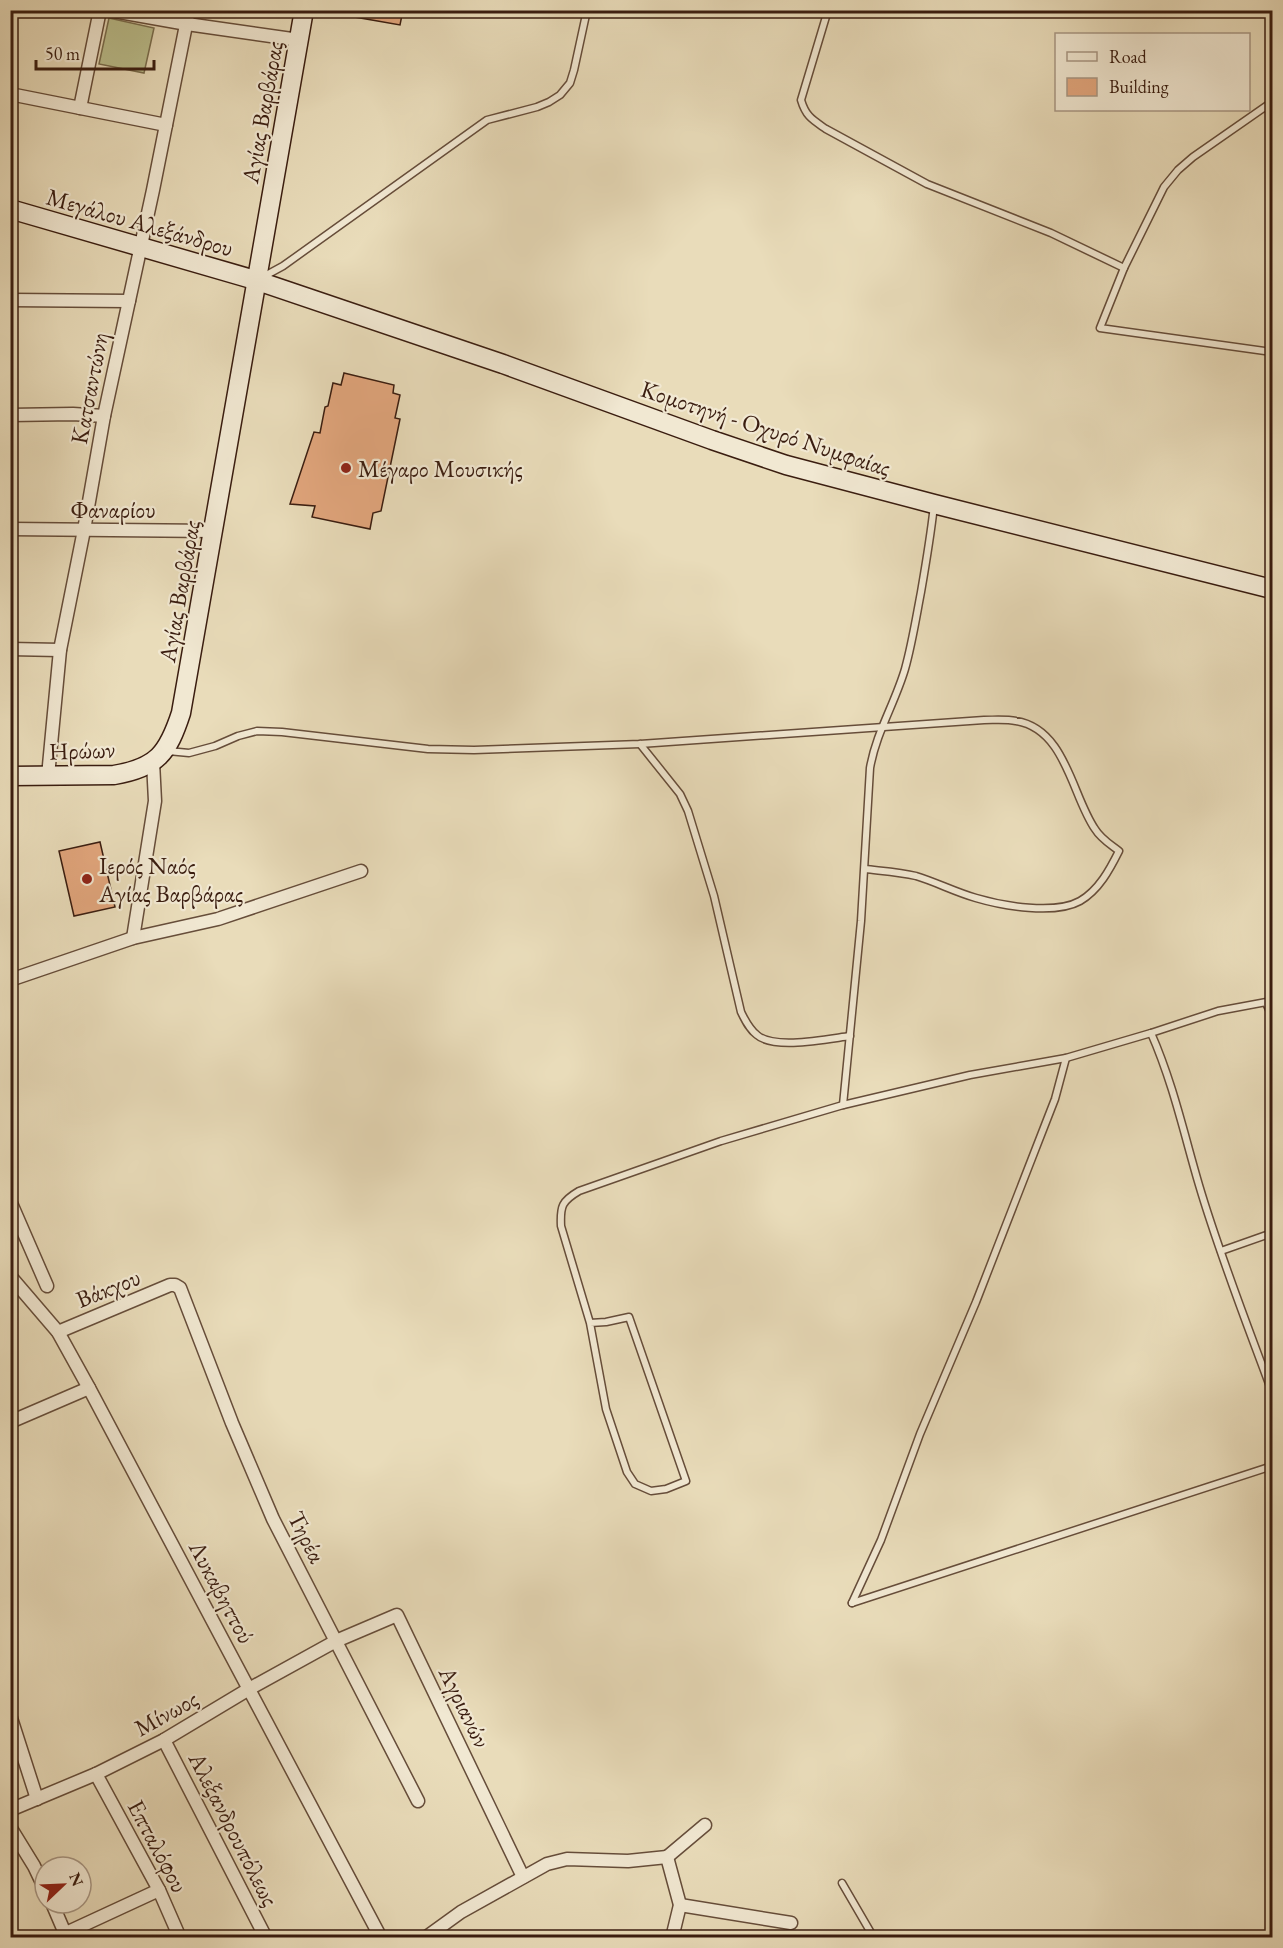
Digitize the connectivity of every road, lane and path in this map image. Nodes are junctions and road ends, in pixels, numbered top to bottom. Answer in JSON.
{"nodes":[{"id":1,"x":100,"y":10,"type":"edge"},
{"id":2,"x":108,"y":10,"type":"edge"},
{"id":3,"x":189,"y":10,"type":"edge"},
{"id":4,"x":304,"y":10,"type":"edge"},
{"id":5,"x":587,"y":10,"type":"edge"},
{"id":6,"x":828,"y":10,"type":"edge"},
{"id":7,"x":187,"y":24,"type":"junction"},
{"id":8,"x":299,"y":40,"type":"junction"},
{"id":9,"x":10,"y":94,"type":"edge"},
{"id":10,"x":1272,"y":100,"type":"edge"},
{"id":11,"x":80,"y":108,"type":"junction"},
{"id":12,"x":166,"y":125,"type":"junction"},
{"id":13,"x":10,"y":209,"type":"edge"},
{"id":14,"x":141,"y":246,"type":"junction"},
{"id":15,"x":1124,"y":268,"type":"junction"},
{"id":16,"x":255,"y":280,"type":"junction"},
{"id":17,"x":10,"y":300,"type":"edge"},
{"id":18,"x":129,"y":301,"type":"junction"},
{"id":19,"x":1272,"y":352,"type":"edge"},
{"id":20,"x":10,"y":415,"type":"edge"},
{"id":21,"x":104,"y":416,"type":"junction"},
{"id":22,"x":934,"y":504,"type":"junction"},
{"id":23,"x":10,"y":529,"type":"edge"},
{"id":24,"x":84,"y":530,"type":"junction"},
{"id":25,"x":214,"y":531,"type":"junction"},
{"id":26,"x":1272,"y":589,"type":"edge"},
{"id":27,"x":10,"y":649,"type":"edge"},
{"id":28,"x":60,"y":650,"type":"junction"},
{"id":29,"x":881,"y":728,"type":"junction"},
{"id":30,"x":640,"y":744,"type":"junction"},
{"id":31,"x":159,"y":756,"type":"junction"},
{"id":32,"x":10,"y":776,"type":"edge"},
{"id":33,"x":48,"y":776,"type":"junction"},
{"id":34,"x":866,"y":869,"type":"junction"},
{"id":35,"x":361,"y":872,"type":"dead end"},
{"id":36,"x":133,"y":938,"type":"junction"},
{"id":37,"x":10,"y":980,"type":"edge"},
{"id":38,"x":1269,"y":1002,"type":"edge"},
{"id":39,"x":1272,"y":1016,"type":"edge"},
{"id":40,"x":1151,"y":1033,"type":"junction"},
{"id":41,"x":850,"y":1036,"type":"junction"},
{"id":42,"x":1066,"y":1058,"type":"junction"},
{"id":43,"x":843,"y":1105,"type":"junction"},
{"id":44,"x":10,"y":1201,"type":"edge"},
{"id":45,"x":1272,"y":1233,"type":"edge"},
{"id":46,"x":1221,"y":1251,"type":"junction"},
{"id":47,"x":10,"y":1276,"type":"edge"},
{"id":48,"x":175,"y":1285,"type":"joint"},
{"id":49,"x":47,"y":1286,"type":"dead end"},
{"id":50,"x":590,"y":1323,"type":"junction"},
{"id":51,"x":58,"y":1332,"type":"junction"},
{"id":52,"x":89,"y":1388,"type":"junction"},
{"id":53,"x":1272,"y":1392,"type":"edge"},
{"id":54,"x":10,"y":1422,"type":"edge"},
{"id":55,"x":1272,"y":1466,"type":"edge"},
{"id":56,"x":336,"y":1641,"type":"junction"},
{"id":57,"x":249,"y":1689,"type":"junction"},
{"id":58,"x":10,"y":1715,"type":"edge"},
{"id":59,"x":164,"y":1740,"type":"junction"},
{"id":60,"x":96,"y":1774,"type":"junction"},
{"id":61,"x":38,"y":1799,"type":"junction"},
{"id":62,"x":418,"y":1802,"type":"dead end"},
{"id":63,"x":10,"y":1810,"type":"edge"},
{"id":64,"x":705,"y":1825,"type":"dead end"},
{"id":65,"x":10,"y":1827,"type":"edge"},
{"id":66,"x":667,"y":1857,"type":"junction"},
{"id":67,"x":33,"y":1864,"type":"edge"},
{"id":68,"x":523,"y":1877,"type":"junction"},
{"id":69,"x":842,"y":1883,"type":"dead end"},
{"id":70,"x":159,"y":1890,"type":"junction"},
{"id":71,"x":680,"y":1905,"type":"junction"},
{"id":72,"x":57,"y":1915,"type":"edge"},
{"id":73,"x":791,"y":1923,"type":"dead end"},
{"id":74,"x":66,"y":1935,"type":"edge"},
{"id":75,"x":180,"y":1938,"type":"edge"},
{"id":76,"x":266,"y":1938,"type":"edge"},
{"id":77,"x":381,"y":1938,"type":"edge"},
{"id":78,"x":425,"y":1938,"type":"edge"},
{"id":79,"x":672,"y":1938,"type":"edge"},
{"id":80,"x":874,"y":1938,"type":"edge"}],
"edges":[{"from":1,"to":11,"type":"street"},
{"from":2,"to":7,"type":"street"},
{"from":3,"to":7,"type":"street","name":"Κατσαντώνη"},
{"from":4,"to":8,"type":"main road","name":"Αγίας Βαρβάρας"},
{"from":5,"to":16,"type":"lane"},
{"from":6,"to":15,"type":"lane"},
{"from":7,"to":8,"type":"street"},
{"from":7,"to":12,"type":"street","name":"Κατσαντώνη"},
{"from":8,"to":16,"type":"main road","name":"Αγίας Βαρβάρας"},
{"from":9,"to":11,"type":"street"},
{"from":10,"to":15,"type":"lane"},
{"from":11,"to":12,"type":"street"},
{"from":12,"to":14,"type":"street","name":"Κατσαντώνη"},
{"from":13,"to":14,"type":"main road","name":"Μεγάλου Αλεξάνδρου"},
{"from":14,"to":16,"type":"main road","name":"Μεγάλου Αλεξάνδρου"},
{"from":14,"to":18,"type":"street","name":"Κατσαντώνη"},
{"from":15,"to":19,"type":"lane"},
{"from":16,"to":22,"type":"main road","name":"Κομοτηνή - Οχυρό Νυμφαίας"},
{"from":16,"to":25,"type":"main road","name":"Αγίας Βαρβάρας"},
{"from":17,"to":18,"type":"street"},
{"from":18,"to":21,"type":"street","name":"Κατσαντώνη"},
{"from":20,"to":21,"type":"street"},
{"from":21,"to":24,"type":"street","name":"Κατσαντώνη"},
{"from":22,"to":26,"type":"main road","name":"Κομοτηνή - Οχυρό Νυμφαίας"},
{"from":22,"to":29,"type":"lane"},
{"from":23,"to":24,"type":"street","name":"Φαναρίου"},
{"from":24,"to":25,"type":"street","name":"Φαναρίου"},
{"from":24,"to":28,"type":"street","name":"Κατσαντώνη"},
{"from":25,"to":31,"type":"main road","name":"Αγίας Βαρβάρας"},
{"from":27,"to":28,"type":"street"},
{"from":28,"to":33,"type":"street","name":"Κατσαντώνη"},
{"from":29,"to":30,"type":"lane"},
{"from":29,"to":34,"type":"lane"},
{"from":29,"to":34,"type":"lane"},
{"from":30,"to":31,"type":"lane"},
{"from":30,"to":41,"type":"lane"},
{"from":31,"to":33,"type":"main road","name":"Ηρώων"},
{"from":31,"to":36,"type":"street"},
{"from":32,"to":33,"type":"main road","name":"Ηρώων"},
{"from":34,"to":41,"type":"lane"},
{"from":35,"to":36,"type":"street"},
{"from":36,"to":37,"type":"street"},
{"from":38,"to":39,"type":"lane"},
{"from":38,"to":40,"type":"lane"},
{"from":40,"to":42,"type":"lane"},
{"from":40,"to":46,"type":"lane"},
{"from":41,"to":43,"type":"lane"},
{"from":42,"to":43,"type":"lane"},
{"from":42,"to":55,"type":"lane"},
{"from":43,"to":50,"type":"lane"},
{"from":44,"to":49,"type":"street"},
{"from":45,"to":46,"type":"lane"},
{"from":46,"to":53,"type":"lane"},
{"from":47,"to":51,"type":"street","name":"Λυκαβηττού"},
{"from":48,"to":51,"type":"street","name":"Βάκχου"},
{"from":48,"to":56,"type":"street","name":"Τηρέα"},
{"from":50,"to":50,"type":"lane"},
{"from":51,"to":52,"type":"street","name":"Λυκαβηττού"},
{"from":52,"to":54,"type":"street"},
{"from":52,"to":57,"type":"street","name":"Λυκαβηττού"},
{"from":56,"to":57,"type":"street","name":"Μίνωος"},
{"from":56,"to":62,"type":"street","name":"Τηρέα"},
{"from":56,"to":68,"type":"street","name":"Αγριανών"},
{"from":57,"to":59,"type":"street","name":"Μίνωος"},
{"from":57,"to":77,"type":"street","name":"Λυκαβηττού"},
{"from":58,"to":61,"type":"street"},
{"from":59,"to":60,"type":"street","name":"Μίνωος"},
{"from":59,"to":76,"type":"street","name":"Αλεξανδρουπόλεως"},
{"from":60,"to":61,"type":"street","name":"Μίνωος"},
{"from":60,"to":70,"type":"street","name":"Επταλόφου"},
{"from":61,"to":63,"type":"street","name":"Μίνωος"},
{"from":64,"to":66,"type":"street"},
{"from":65,"to":67,"type":"street"},
{"from":66,"to":68,"type":"street"},
{"from":66,"to":71,"type":"street"},
{"from":68,"to":78,"type":"street"},
{"from":69,"to":80,"type":"lane"},
{"from":70,"to":74,"type":"street"},
{"from":70,"to":75,"type":"street","name":"Επταλόφου"},
{"from":71,"to":73,"type":"street"},
{"from":71,"to":79,"type":"street"},
{"from":72,"to":74,"type":"street"}]}
